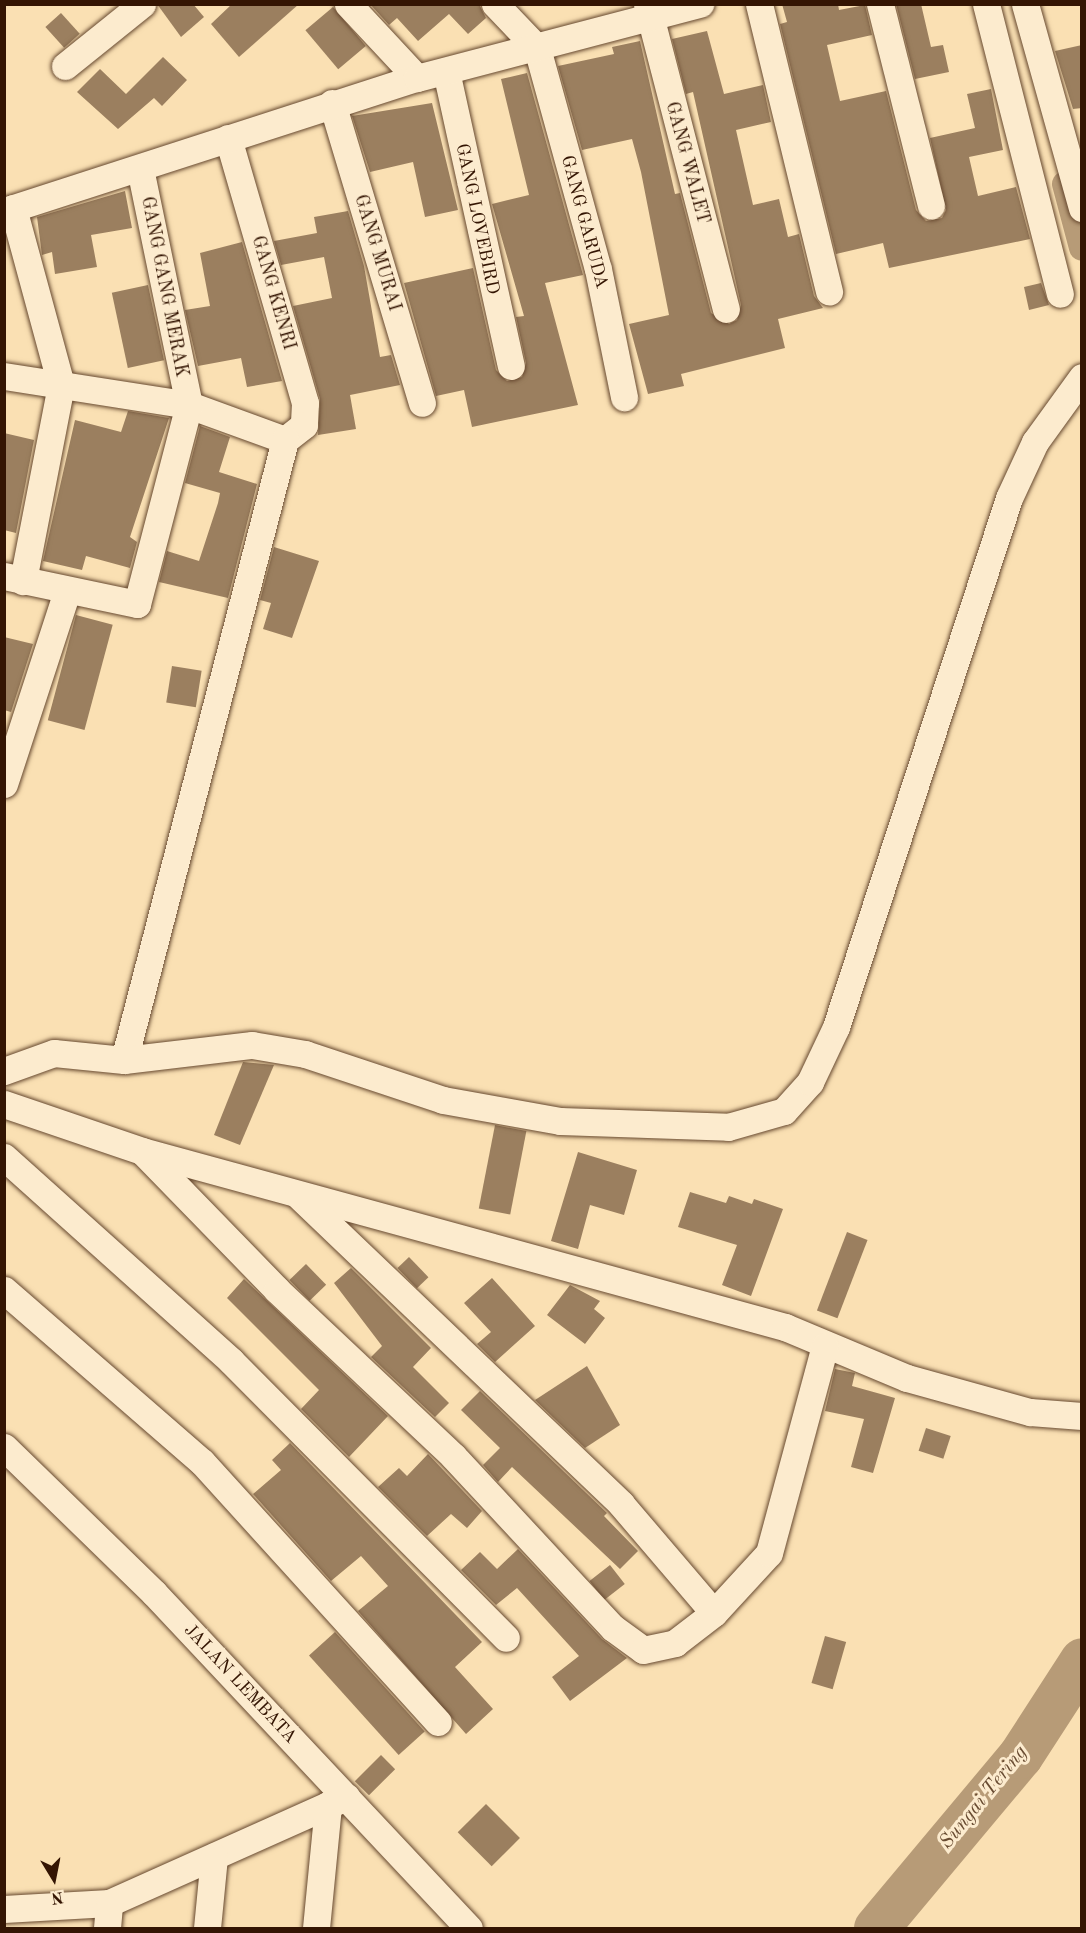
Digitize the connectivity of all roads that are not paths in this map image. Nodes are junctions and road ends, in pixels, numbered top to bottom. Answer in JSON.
{"nodes":[{"id":1,"x":142,"y":4,"type":"edge"},
{"id":2,"x":348,"y":4,"type":"edge"},
{"id":3,"x":495,"y":4,"type":"edge"},
{"id":4,"x":700,"y":4,"type":"edge"},
{"id":5,"x":759,"y":4,"type":"edge"},
{"id":6,"x":880,"y":4,"type":"edge"},
{"id":7,"x":986,"y":4,"type":"edge"},
{"id":8,"x":1025,"y":4,"type":"edge"},
{"id":9,"x":648,"y":11,"type":"edge"},
{"id":10,"x":537,"y":48,"type":"junction"},
{"id":11,"x":65,"y":66,"type":"dead end"},
{"id":12,"x":446,"y":71,"type":"junction"},
{"id":13,"x":417,"y":78,"type":"junction"},
{"id":14,"x":332,"y":103,"type":"junction"},
{"id":15,"x":228,"y":138,"type":"junction"},
{"id":16,"x":140,"y":169,"type":"junction"},
{"id":17,"x":931,"y":206,"type":"dead end"},
{"id":18,"x":1082,"y":208,"type":"edge"},
{"id":19,"x":9,"y":210,"type":"edge"},
{"id":20,"x":829,"y":292,"type":"dead end"},
{"id":21,"x":1060,"y":294,"type":"dead end"},
{"id":22,"x":726,"y":309,"type":"dead end"},
{"id":23,"x":511,"y":366,"type":"dead end"},
{"id":24,"x":4,"y":376,"type":"edge"},
{"id":25,"x":1082,"y":377,"type":"edge"},
{"id":26,"x":62,"y":385,"type":"junction"},
{"id":27,"x":624,"y":397,"type":"dead end"},
{"id":28,"x":422,"y":403,"type":"dead end"},
{"id":29,"x":189,"y":405,"type":"junction"},
{"id":30,"x":285,"y":440,"type":"junction"},
{"id":31,"x":14,"y":579,"type":"edge"},
{"id":32,"x":67,"y":591,"type":"junction"},
{"id":33,"x":4,"y":784,"type":"edge"},
{"id":34,"x":124,"y":1060,"type":"junction"},
{"id":35,"x":4,"y":1071,"type":"edge"},
{"id":36,"x":4,"y":1104,"type":"edge"},
{"id":37,"x":142,"y":1151,"type":"junction"},
{"id":38,"x":4,"y":1156,"type":"edge"},
{"id":39,"x":297,"y":1194,"type":"junction"},
{"id":40,"x":4,"y":1290,"type":"edge"},
{"id":41,"x":825,"y":1346,"type":"junction"},
{"id":42,"x":1082,"y":1416,"type":"edge"},
{"id":43,"x":4,"y":1447,"type":"edge"},
{"id":44,"x":714,"y":1613,"type":"junction"},
{"id":45,"x":506,"y":1638,"type":"dead end"},
{"id":46,"x":438,"y":1722,"type":"dead end"},
{"id":47,"x":337,"y":1801,"type":"junction"},
{"id":48,"x":214,"y":1856,"type":"junction"},
{"id":49,"x":4,"y":1909,"type":"edge"},
{"id":50,"x":108,"y":1916,"type":"edge"},
{"id":51,"x":207,"y":1929,"type":"edge"},
{"id":52,"x":316,"y":1929,"type":"edge"},
{"id":53,"x":469,"y":1929,"type":"edge"}],
"edges":[{"from":1,"to":11,"type":"street"},
{"from":2,"to":13,"type":"street"},
{"from":3,"to":10,"type":"street"},
{"from":4,"to":9,"type":"street"},
{"from":5,"to":20,"type":"street"},
{"from":6,"to":17,"type":"street"},
{"from":7,"to":21,"type":"street"},
{"from":8,"to":18,"type":"street"},
{"from":9,"to":10,"type":"street"},
{"from":9,"to":22,"type":"street","name":"GANG WALET"},
{"from":10,"to":12,"type":"street"},
{"from":10,"to":27,"type":"street","name":"GANG GARUDA"},
{"from":12,"to":13,"type":"street"},
{"from":12,"to":23,"type":"street","name":"GANG LOVEBIRD"},
{"from":13,"to":14,"type":"street"},
{"from":14,"to":15,"type":"street"},
{"from":14,"to":28,"type":"street","name":"GANG MURAI"},
{"from":15,"to":16,"type":"street"},
{"from":15,"to":30,"type":"street","name":"GANG KENRI"},
{"from":16,"to":19,"type":"street"},
{"from":16,"to":29,"type":"street","name":"GANG GANG MERAK"},
{"from":19,"to":26,"type":"street"},
{"from":24,"to":26,"type":"street"},
{"from":25,"to":34,"type":"street"},
{"from":26,"to":29,"type":"street"},
{"from":26,"to":31,"type":"street"},
{"from":29,"to":30,"type":"street"},
{"from":29,"to":32,"type":"street"},
{"from":30,"to":34,"type":"street"},
{"from":31,"to":32,"type":"street"},
{"from":32,"to":33,"type":"street"},
{"from":34,"to":35,"type":"street"},
{"from":36,"to":37,"type":"street"},
{"from":37,"to":39,"type":"street"},
{"from":37,"to":44,"type":"street"},
{"from":38,"to":45,"type":"street"},
{"from":39,"to":41,"type":"street"},
{"from":39,"to":44,"type":"street"},
{"from":40,"to":46,"type":"street"},
{"from":41,"to":42,"type":"street"},
{"from":41,"to":44,"type":"street"},
{"from":43,"to":47,"type":"street","name":"JALAN LEMBATA"},
{"from":47,"to":48,"type":"street"},
{"from":47,"to":52,"type":"street"},
{"from":47,"to":53,"type":"street","name":"JALAN LEMBATA"},
{"from":48,"to":50,"type":"street"},
{"from":48,"to":51,"type":"street"},
{"from":49,"to":50,"type":"street"}]}
